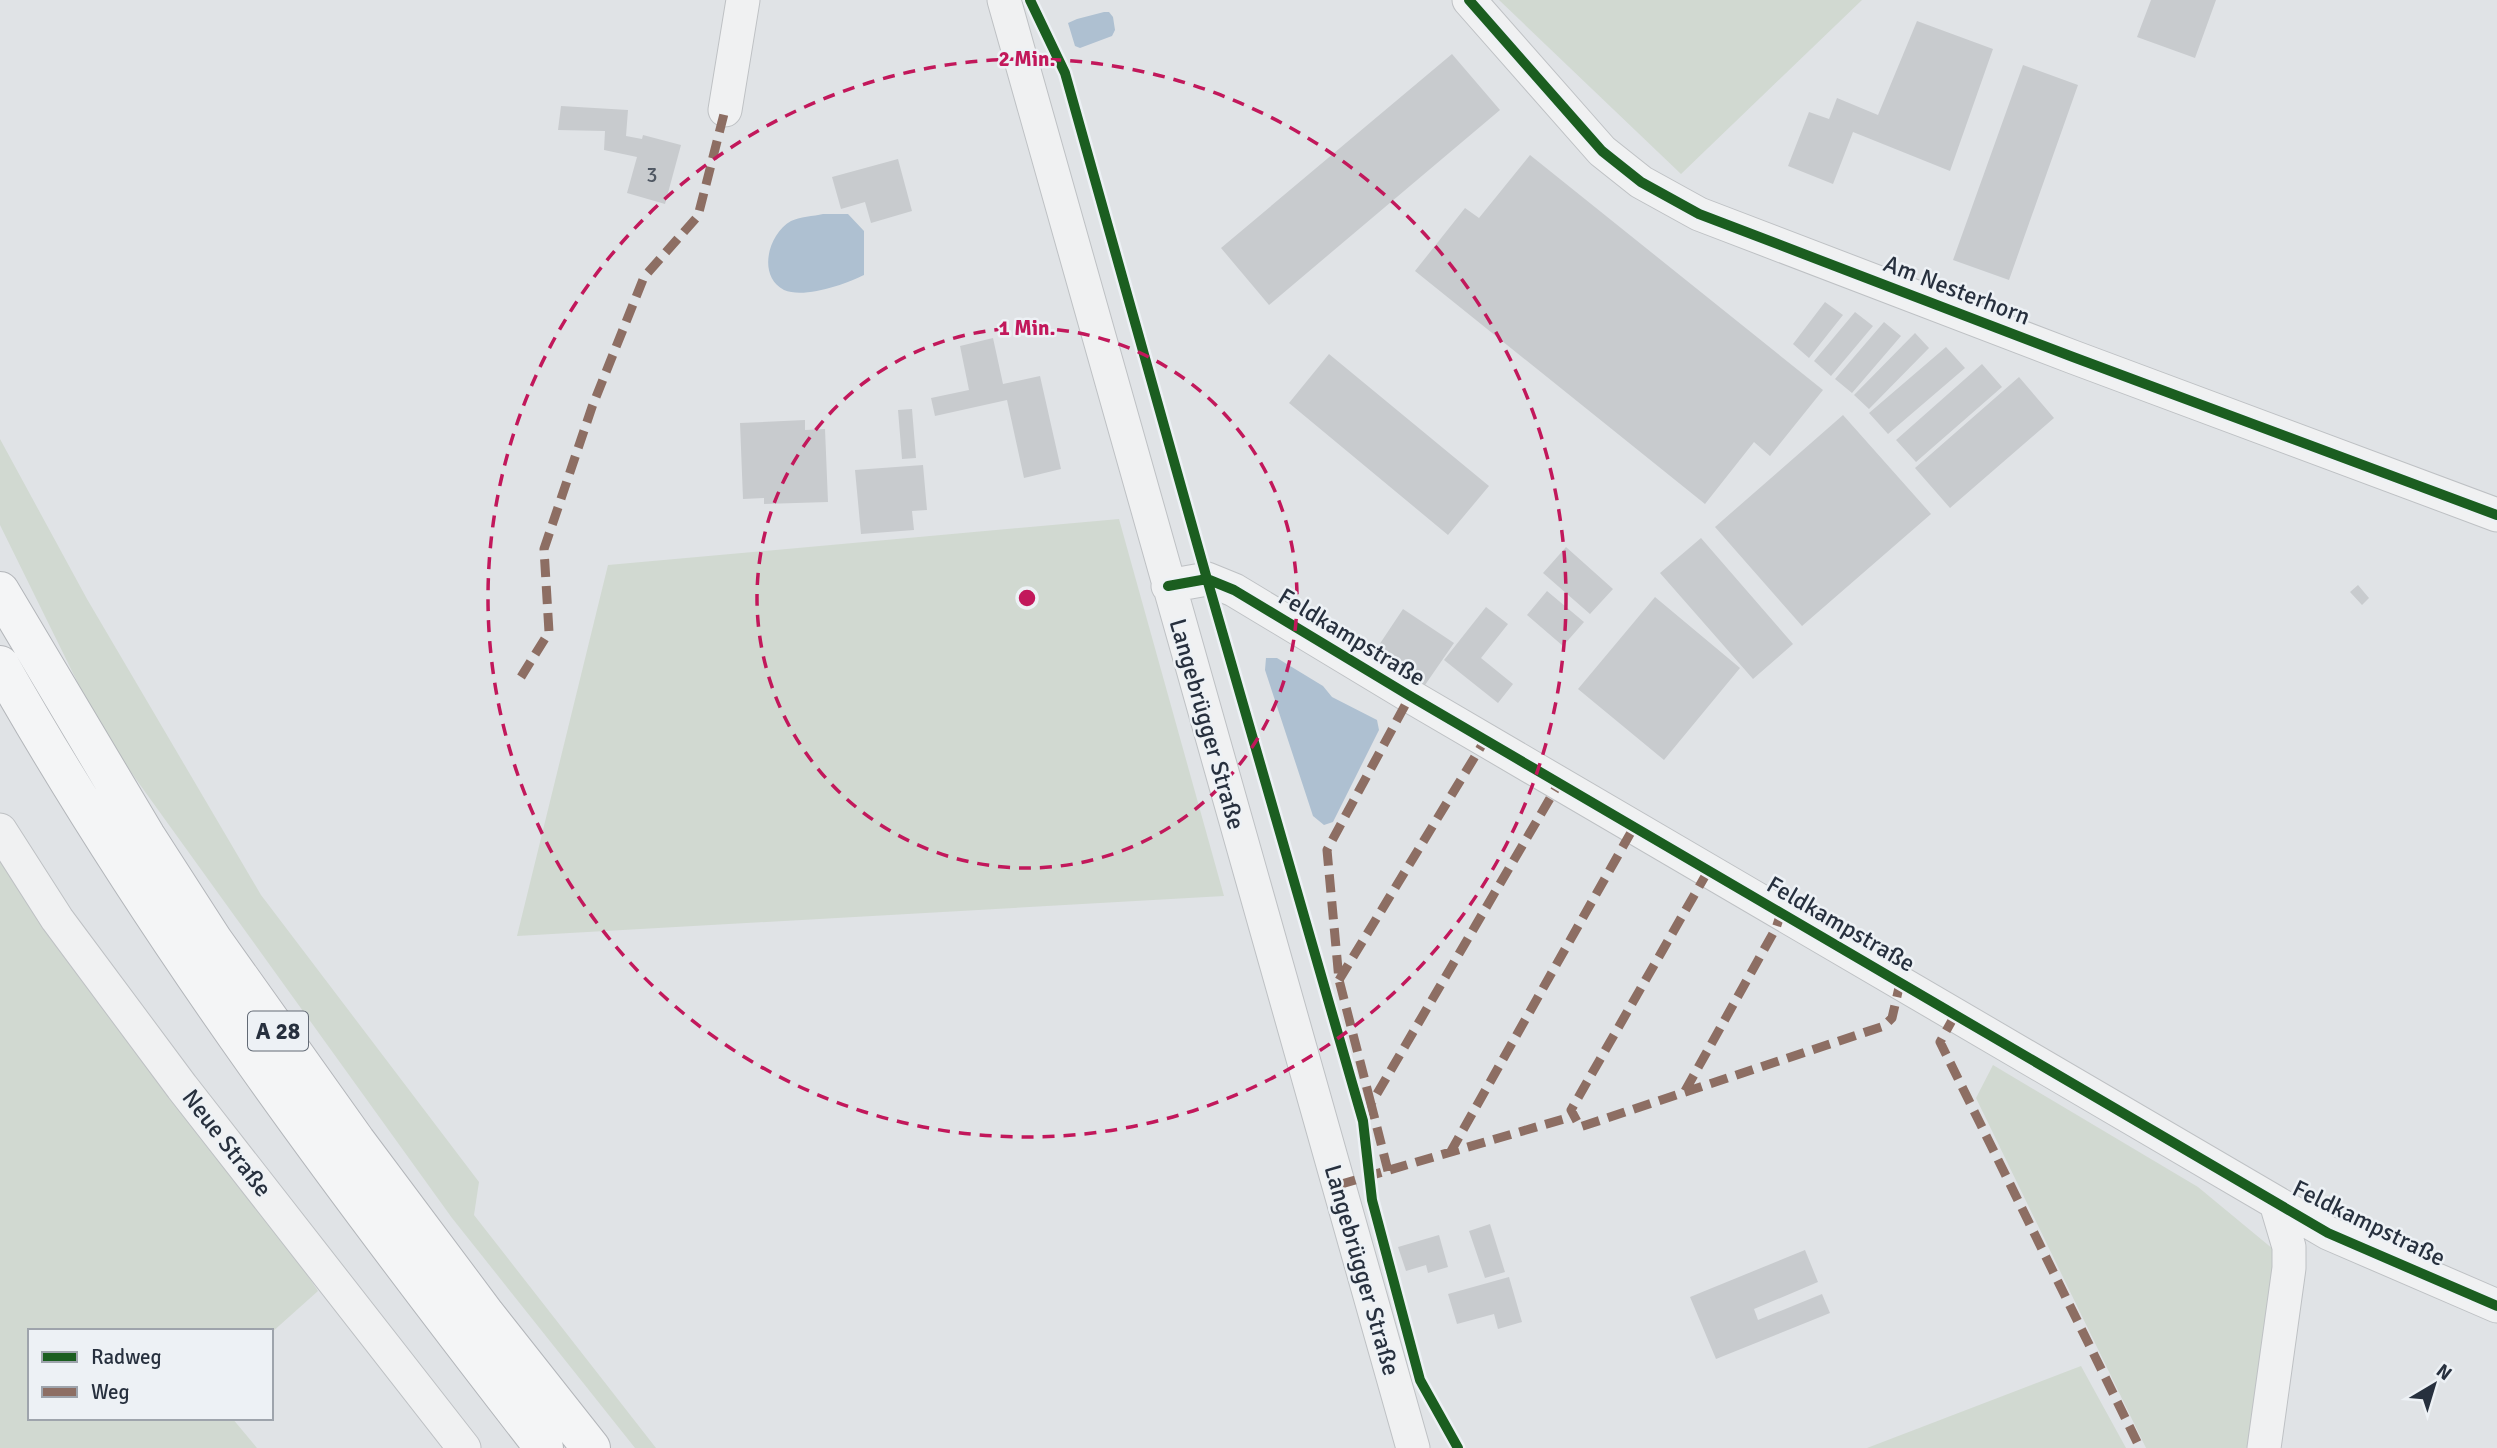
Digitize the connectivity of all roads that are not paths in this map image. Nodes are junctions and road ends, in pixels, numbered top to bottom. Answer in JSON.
{"nodes":[{"id":1,"x":743,"y":0,"type":"edge"},
{"id":2,"x":1004,"y":0,"type":"edge"},
{"id":3,"x":1469,"y":0,"type":"edge"},
{"id":4,"x":725,"y":110,"type":"dead end"},
{"id":5,"x":2497,"y":515,"type":"edge"},
{"id":6,"x":1168,"y":586,"type":"junction"},
{"id":7,"x":0,"y":591,"type":"edge"},
{"id":8,"x":0,"y":665,"type":"edge"},
{"id":9,"x":0,"y":830,"type":"edge"},
{"id":10,"x":2276,"y":1202,"type":"junction"},
{"id":11,"x":2328,"y":1233,"type":"junction"},
{"id":12,"x":2289,"y":1268,"type":"junction"},
{"id":13,"x":2497,"y":1306,"type":"edge"},
{"id":14,"x":464,"y":1448,"type":"edge"},
{"id":15,"x":544,"y":1448,"type":"edge"},
{"id":16,"x":591,"y":1448,"type":"edge"},
{"id":17,"x":1413,"y":1448,"type":"edge"},
{"id":18,"x":2264,"y":1448,"type":"edge"}],
"edges":[{"from":1,"to":4,"type":"street"},
{"from":2,"to":6,"type":"street","name":"Langebrügger Straße"},
{"from":3,"to":5,"type":"street","name":"Am Nesterhorn"},
{"from":6,"to":10,"type":"street","name":"Feldkampstraße"},
{"from":6,"to":17,"type":"street","name":"Langebrügger Straße"},
{"from":7,"to":16,"type":"highway","number":"A 28"},
{"from":8,"to":15,"type":"highway","number":"A 28"},
{"from":9,"to":14,"type":"street","name":"Neue Straße"},
{"from":10,"to":11,"type":"street","name":"Feldkampstraße"},
{"from":10,"to":12,"type":"street","name":"Feldkampstraße"},
{"from":11,"to":12,"type":"street","name":"Feldkampstraße"},
{"from":11,"to":13,"type":"street","name":"Feldkampstraße"},
{"from":12,"to":18,"type":"street","name":"Feldkampstraße"}]}
